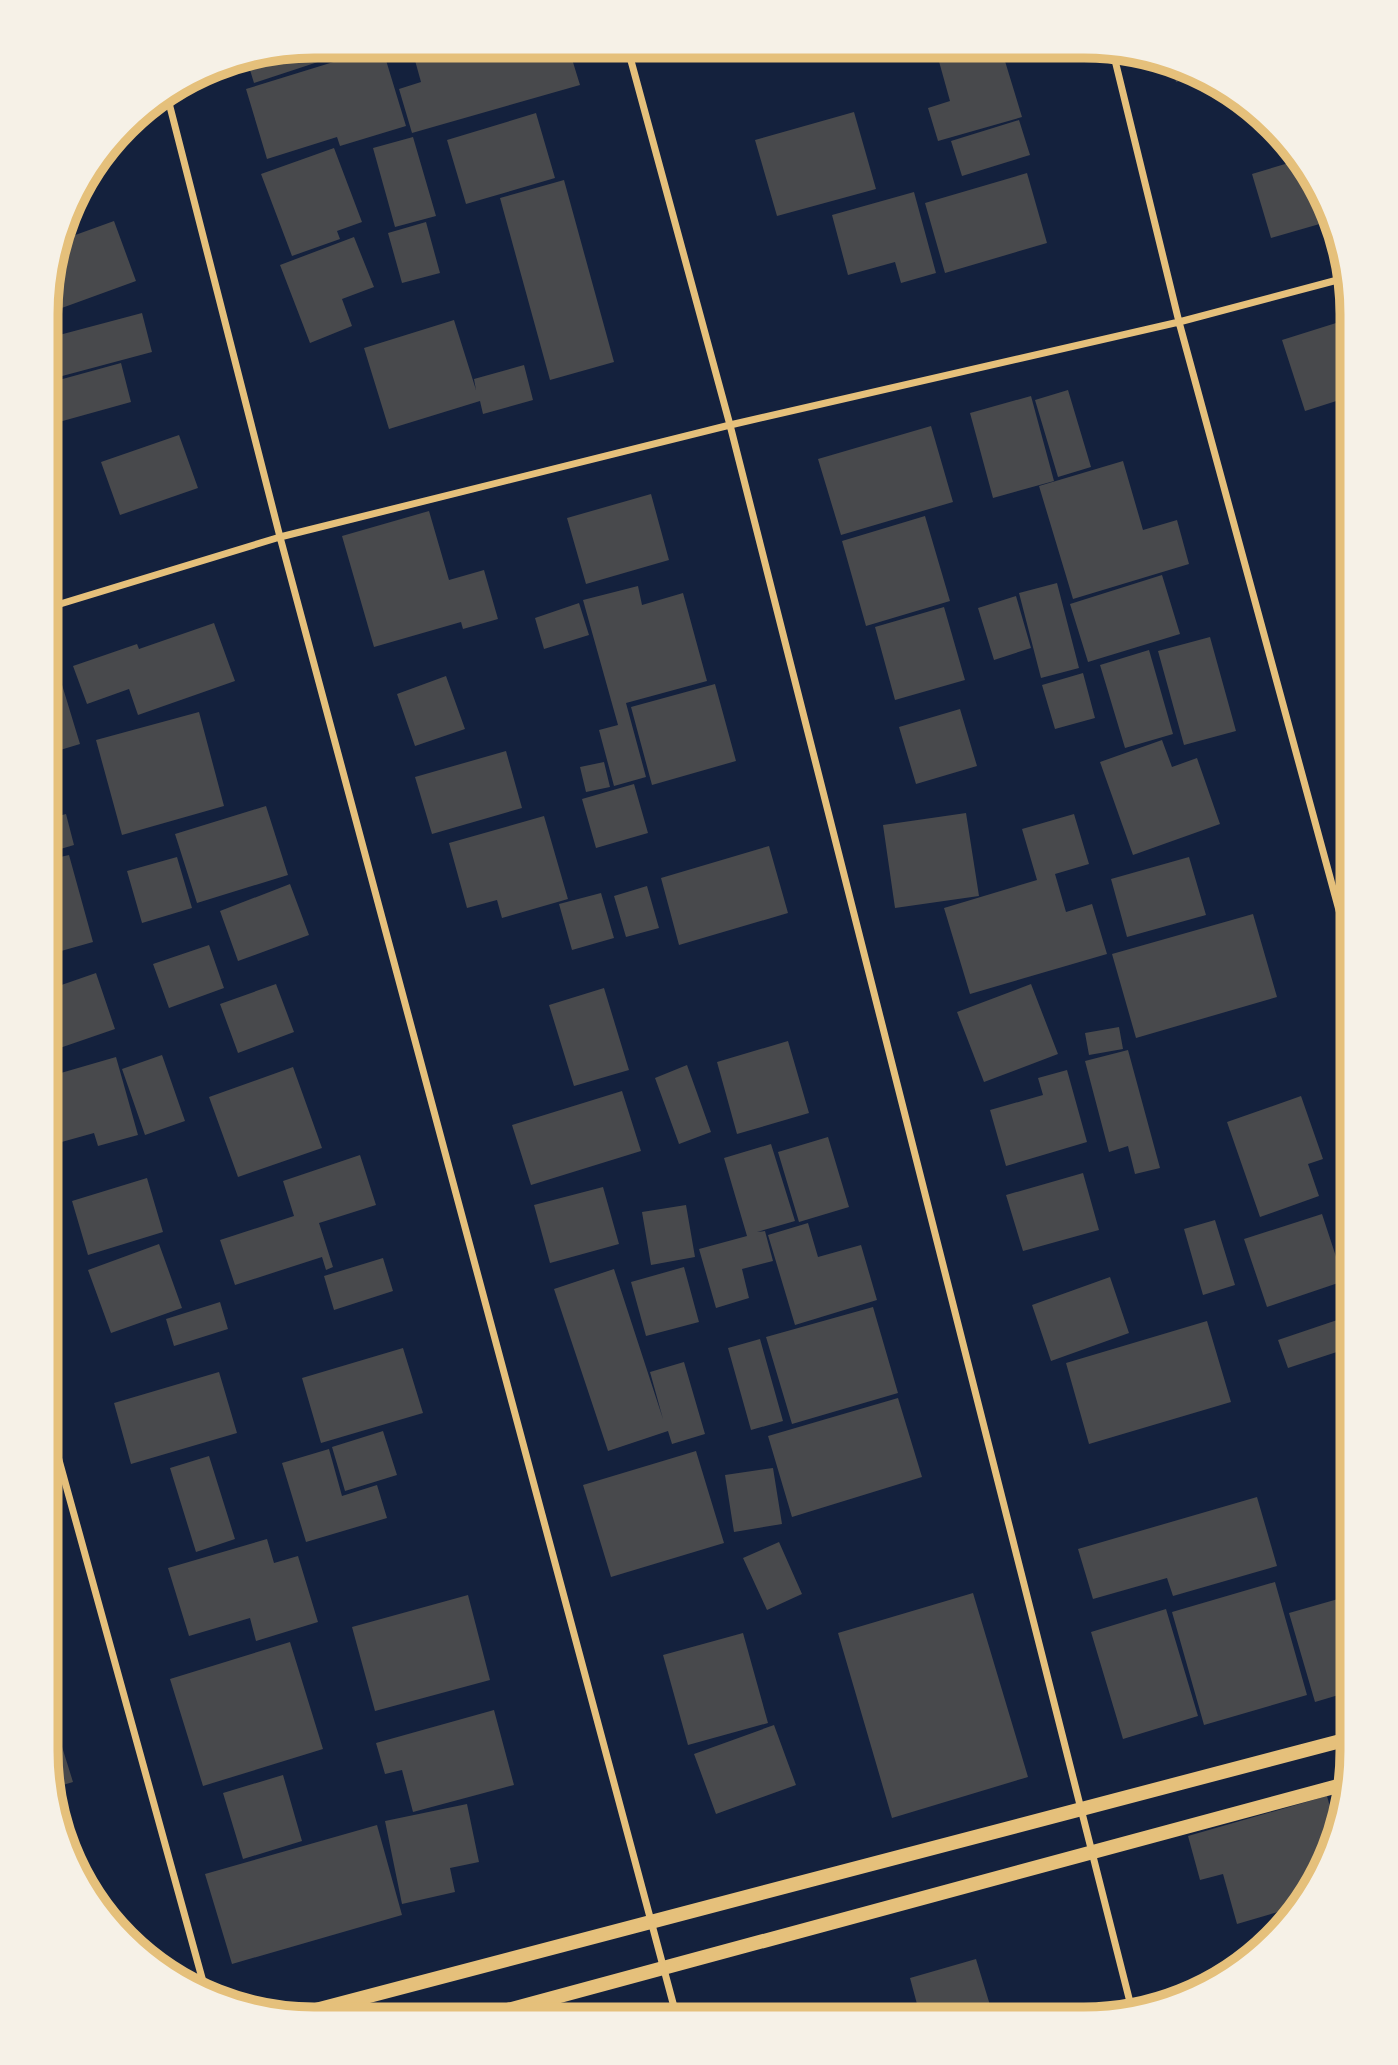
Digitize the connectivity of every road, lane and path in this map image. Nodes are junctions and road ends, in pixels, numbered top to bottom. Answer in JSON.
{"nodes":[{"id":1,"x":629,"y":58,"type":"edge"},
{"id":2,"x":1115,"y":60,"type":"edge"},
{"id":3,"x":169,"y":103,"type":"edge"},
{"id":4,"x":1338,"y":280,"type":"edge"},
{"id":5,"x":1179,"y":322,"type":"junction"},
{"id":6,"x":730,"y":425,"type":"junction"},
{"id":7,"x":279,"y":537,"type":"junction"},
{"id":8,"x":58,"y":605,"type":"edge"},
{"id":9,"x":1340,"y":914,"type":"edge"},
{"id":10,"x":58,"y":1456,"type":"edge"},
{"id":11,"x":1340,"y":1741,"type":"edge"},
{"id":12,"x":1338,"y":1786,"type":"edge"},
{"id":13,"x":1083,"y":1810,"type":"junction"},
{"id":14,"x":1091,"y":1854,"type":"junction"},
{"id":15,"x":650,"y":1920,"type":"junction"},
{"id":16,"x":665,"y":1969,"type":"junction"},
{"id":17,"x":203,"y":1982,"type":"edge"},
{"id":18,"x":1130,"y":2003,"type":"edge"},
{"id":19,"x":326,"y":2007,"type":"edge"},
{"id":20,"x":520,"y":2007,"type":"edge"},
{"id":21,"x":674,"y":2007,"type":"edge"}],
"edges":[{"from":1,"to":6,"type":"street"},
{"from":2,"to":5,"type":"street"},
{"from":3,"to":7,"type":"street"},
{"from":4,"to":5,"type":"street"},
{"from":5,"to":6,"type":"street"},
{"from":5,"to":9,"type":"street"},
{"from":6,"to":7,"type":"street"},
{"from":6,"to":13,"type":"street"},
{"from":7,"to":8,"type":"street"},
{"from":7,"to":15,"type":"street"},
{"from":10,"to":17,"type":"street"},
{"from":11,"to":13,"type":"main road"},
{"from":12,"to":14,"type":"main road"},
{"from":13,"to":14,"type":"street"},
{"from":13,"to":15,"type":"main road"},
{"from":14,"to":16,"type":"main road"},
{"from":14,"to":18,"type":"street"},
{"from":15,"to":16,"type":"street"},
{"from":15,"to":19,"type":"main road"},
{"from":16,"to":20,"type":"main road"},
{"from":16,"to":21,"type":"street"}]}
